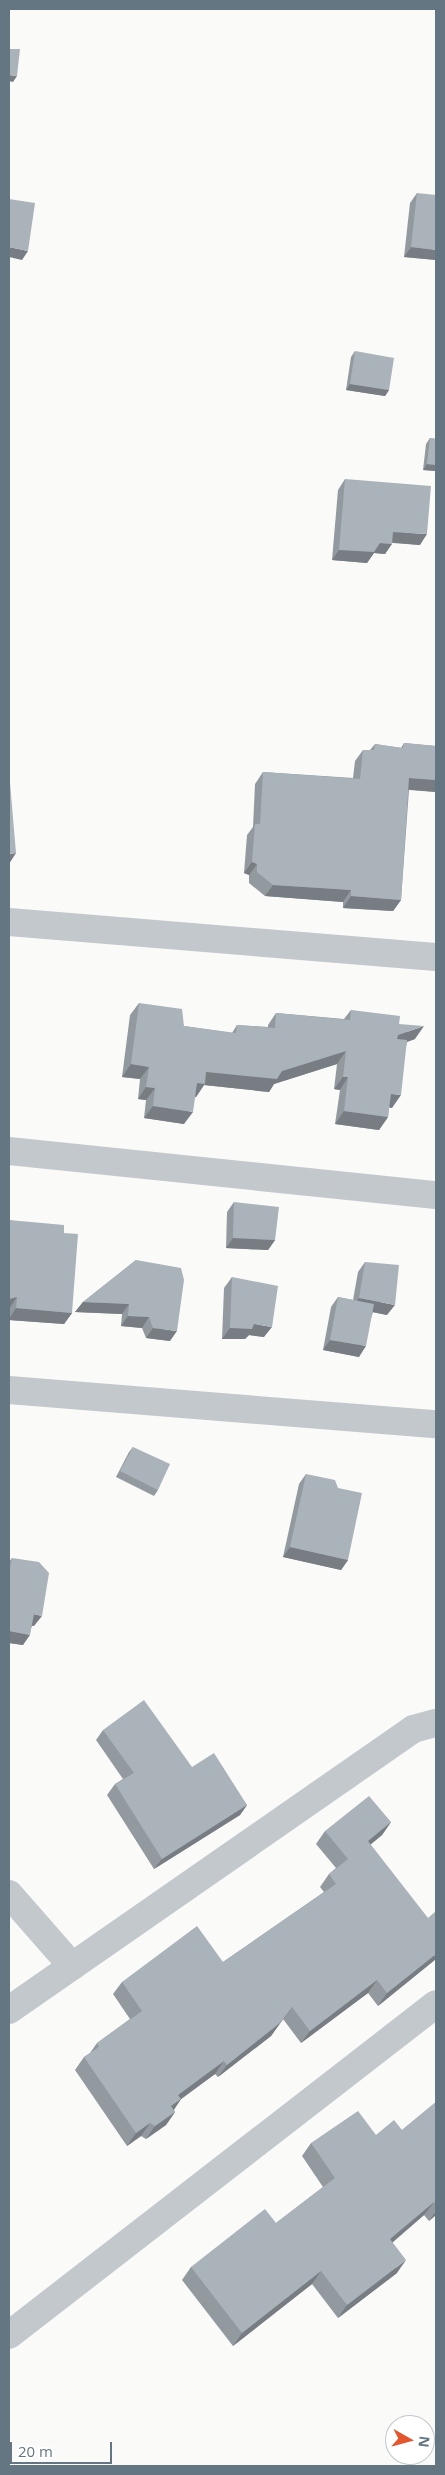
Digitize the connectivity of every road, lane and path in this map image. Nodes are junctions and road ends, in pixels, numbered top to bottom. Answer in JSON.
{"nodes":[{"id":1,"x":9,"y":922,"type":"edge"},
{"id":2,"x":436,"y":957,"type":"edge"},
{"id":3,"x":9,"y":1151,"type":"edge"},
{"id":4,"x":436,"y":1195,"type":"edge"},
{"id":5,"x":9,"y":1390,"type":"edge"},
{"id":6,"x":436,"y":1424,"type":"edge"},
{"id":7,"x":436,"y":1723,"type":"edge"},
{"id":8,"x":9,"y":1894,"type":"edge"},
{"id":9,"x":72,"y":1966,"type":"junction"},
{"id":10,"x":436,"y":2004,"type":"edge"},
{"id":11,"x":9,"y":2010,"type":"edge"},
{"id":12,"x":9,"y":2335,"type":"edge"}],
"edges":[{"from":1,"to":2,"type":"street"},
{"from":3,"to":4,"type":"street"},
{"from":5,"to":6,"type":"street"},
{"from":7,"to":9,"type":"street"},
{"from":8,"to":9,"type":"street"},
{"from":9,"to":11,"type":"street"},
{"from":10,"to":12,"type":"street"}]}
